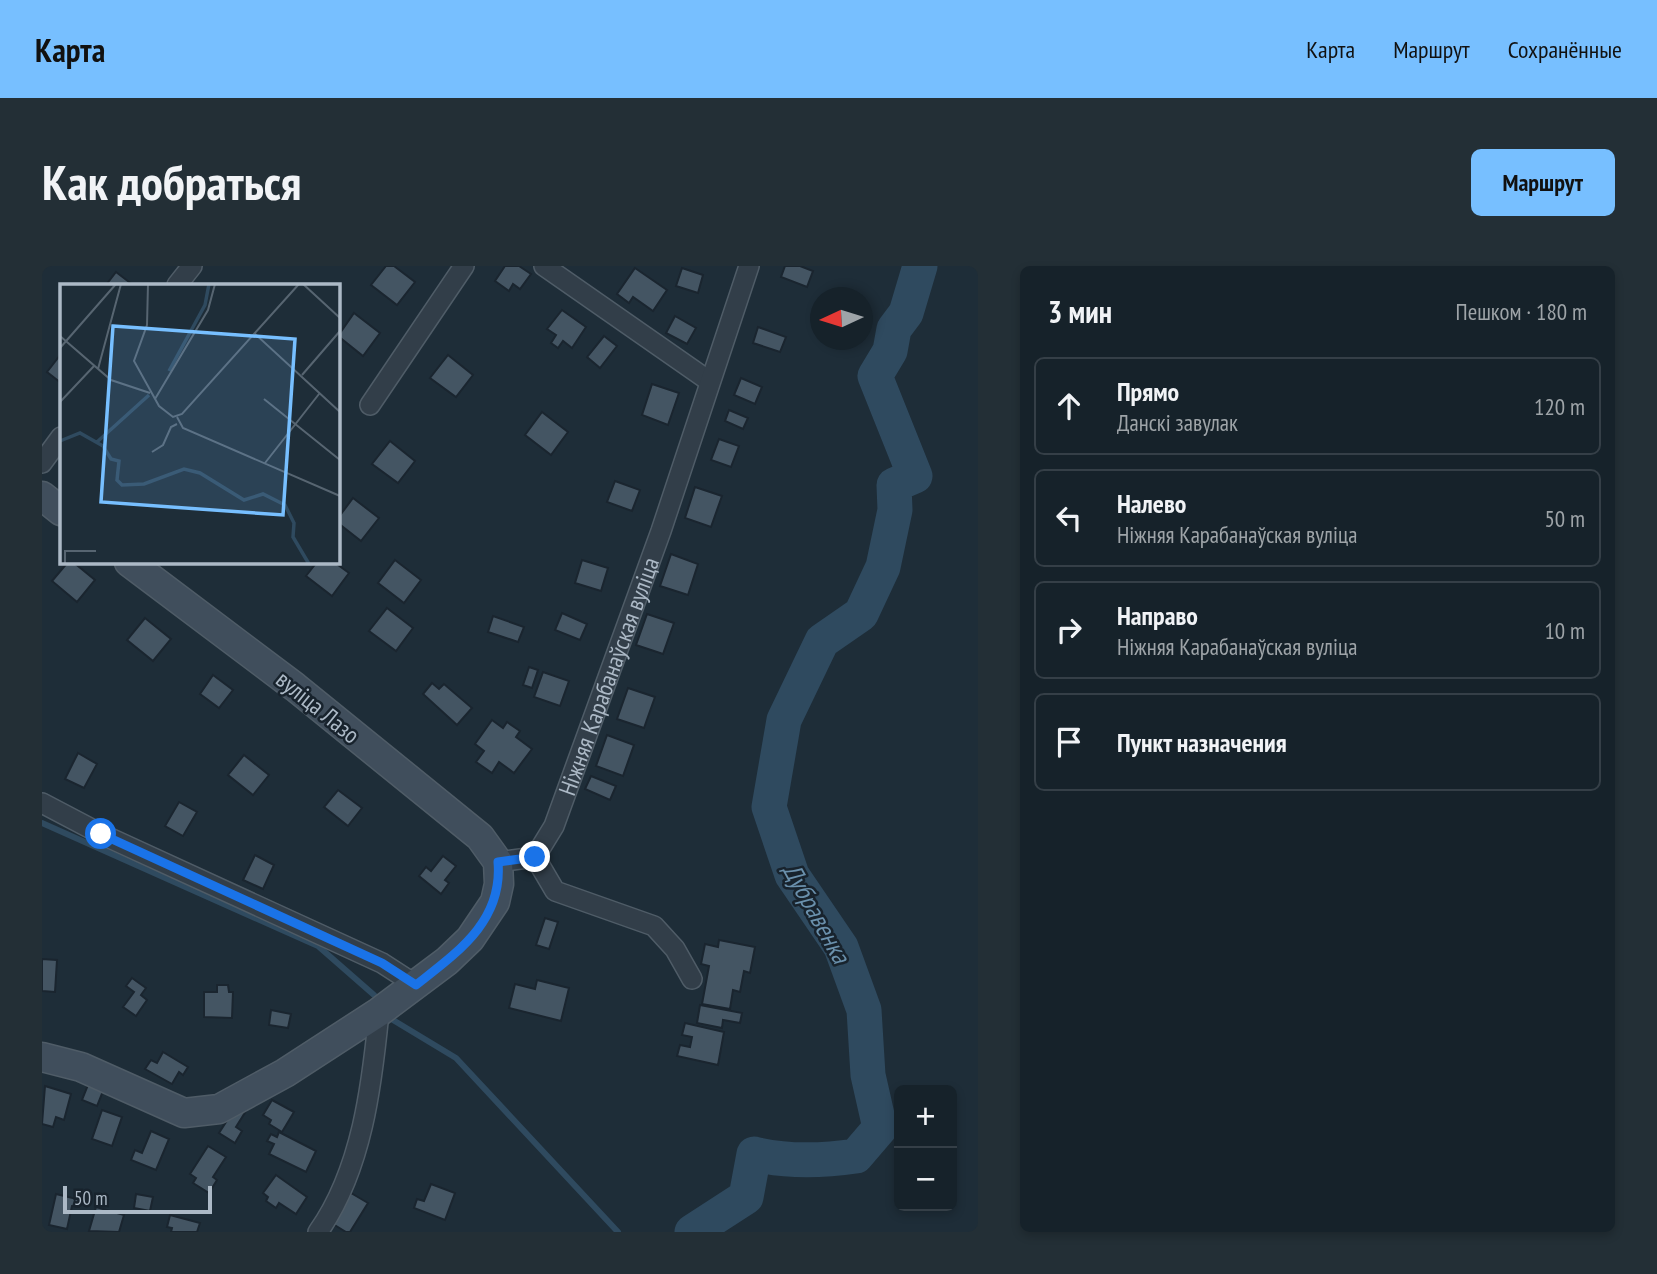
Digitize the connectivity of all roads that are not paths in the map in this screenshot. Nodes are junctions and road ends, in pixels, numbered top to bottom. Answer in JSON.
{"nodes":[{"id":1,"x":192,"y":266,"type":"edge"},
{"id":2,"x":464,"y":266,"type":"edge"},
{"id":3,"x":544,"y":266,"type":"edge"},
{"id":4,"x":750,"y":266,"type":"edge"},
{"id":5,"x":178,"y":284,"type":"edge"},
{"id":6,"x":709,"y":381,"type":"junction"},
{"id":7,"x":370,"y":405,"type":"dead end"},
{"id":8,"x":60,"y":439,"type":"edge"},
{"id":9,"x":42,"y":463,"type":"edge"},
{"id":10,"x":42,"y":496,"type":"edge"},
{"id":11,"x":60,"y":510,"type":"edge"},
{"id":12,"x":132,"y":564,"type":"edge"},
{"id":13,"x":42,"y":803,"type":"edge"},
{"id":14,"x":535,"y":857,"type":"junction"},
{"id":15,"x":498,"y":862,"type":"junction"},
{"id":16,"x":692,"y":979,"type":"dead end"},
{"id":17,"x":416,"y":985,"type":"junction"},
{"id":18,"x":379,"y":1012,"type":"junction"},
{"id":19,"x":42,"y":1057,"type":"edge"},
{"id":20,"x":318,"y":1232,"type":"edge"}],
"edges":[{"from":1,"to":5,"type":"street"},
{"from":2,"to":7,"type":"street"},
{"from":3,"to":6,"type":"street"},
{"from":4,"to":6,"type":"street","name":"Ніжняя Карабанаўская вуліца"},
{"from":6,"to":14,"type":"street","name":"Ніжняя Карабанаўская вуліца"},
{"from":8,"to":9,"type":"street"},
{"from":10,"to":11,"type":"main road"},
{"from":12,"to":15,"type":"main road","name":"вуліца Лазо"},
{"from":13,"to":17,"type":"street"},
{"from":14,"to":15,"type":"street"},
{"from":14,"to":16,"type":"street"},
{"from":15,"to":17,"type":"main road"},
{"from":17,"to":18,"type":"main road"},
{"from":18,"to":19,"type":"main road"},
{"from":18,"to":20,"type":"street"}]}
